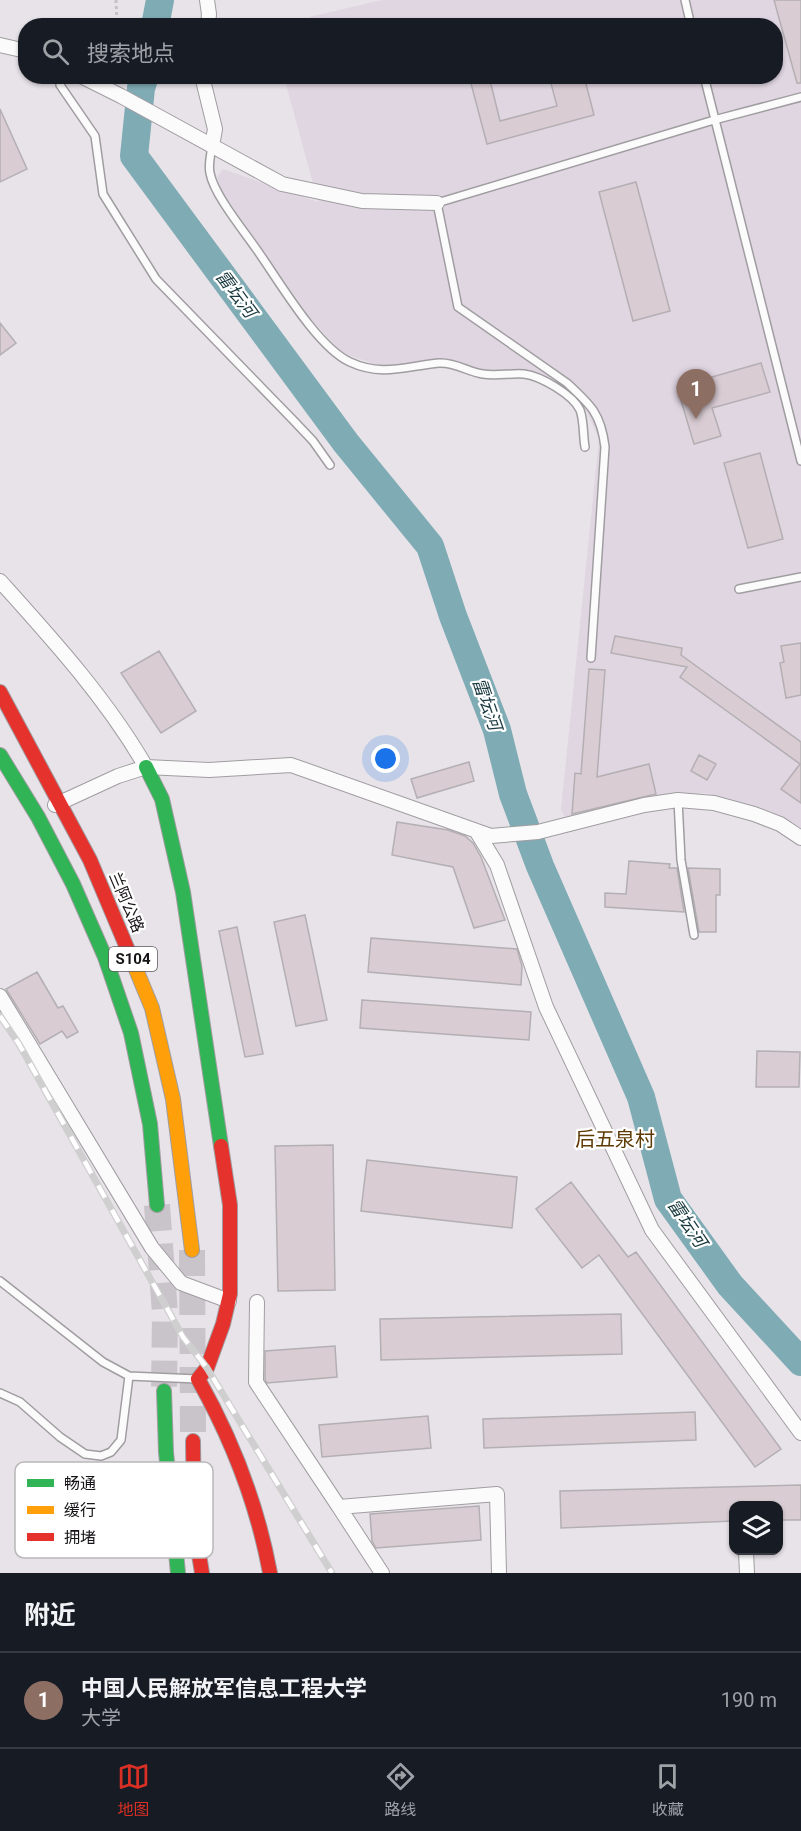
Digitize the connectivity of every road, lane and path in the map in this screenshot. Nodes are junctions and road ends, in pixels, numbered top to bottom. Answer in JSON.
{"nodes":[{"id":1,"x":116,"y":0,"type":"edge"},
{"id":2,"x":207,"y":0,"type":"edge"},
{"id":3,"x":685,"y":0,"type":"edge"},
{"id":4,"x":117,"y":18,"type":"edge"},
{"id":5,"x":208,"y":18,"type":"edge"},
{"id":6,"x":689,"y":18,"type":"edge"},
{"id":7,"x":0,"y":45,"type":"edge"},
{"id":8,"x":18,"y":49,"type":"edge"},
{"id":9,"x":60,"y":84,"type":"edge"},
{"id":10,"x":97,"y":84,"type":"edge"},
{"id":11,"x":204,"y":84,"type":"edge"},
{"id":12,"x":706,"y":84,"type":"edge"},
{"id":13,"x":801,"y":97,"type":"edge"},
{"id":14,"x":714,"y":120,"type":"junction"},
{"id":15,"x":212,"y":146,"type":"junction"},
{"id":16,"x":438,"y":203,"type":"junction"},
{"id":17,"x":585,"y":447,"type":"dead end"},
{"id":18,"x":801,"y":461,"type":"edge"},
{"id":19,"x":330,"y":465,"type":"dead end"},
{"id":20,"x":801,"y":578,"type":"edge"},
{"id":21,"x":0,"y":581,"type":"edge"},
{"id":22,"x":740,"y":589,"type":"dead end"},
{"id":23,"x":591,"y":658,"type":"dead end"},
{"id":24,"x":0,"y":692,"type":"edge"},
{"id":25,"x":0,"y":755,"type":"edge"},
{"id":26,"x":146,"y":767,"type":"junction"},
{"id":27,"x":678,"y":800,"type":"junction"},
{"id":28,"x":59,"y":801,"type":"junction"},
{"id":29,"x":39,"y":817,"type":"junction"},
{"id":30,"x":477,"y":832,"type":"junction"},
{"id":31,"x":801,"y":838,"type":"edge"},
{"id":32,"x":694,"y":935,"type":"dead end"},
{"id":33,"x":0,"y":996,"type":"edge"},
{"id":34,"x":157,"y":1205,"type":"tunnel mouth"},
{"id":35,"x":192,"y":1250,"type":"tunnel mouth"},
{"id":36,"x":0,"y":1281,"type":"edge"},
{"id":37,"x":229,"y":1301,"type":"junction"},
{"id":38,"x":257,"y":1302,"type":"dead end"},
{"id":39,"x":129,"y":1376,"type":"junction"},
{"id":40,"x":198,"y":1379,"type":"junction"},
{"id":41,"x":164,"y":1391,"type":"tunnel mouth"},
{"id":42,"x":0,"y":1393,"type":"edge"},
{"id":43,"x":801,"y":1433,"type":"edge"},
{"id":44,"x":193,"y":1441,"type":"tunnel mouth"},
{"id":45,"x":166,"y":1462,"type":"edge"},
{"id":46,"x":193,"y":1462,"type":"edge"},
{"id":47,"x":339,"y":1507,"type":"junction"},
{"id":48,"x":746,"y":1555,"type":"edge"},
{"id":49,"x":176,"y":1558,"type":"edge"},
{"id":50,"x":198,"y":1558,"type":"edge"},
{"id":51,"x":178,"y":1573,"type":"edge"},
{"id":52,"x":202,"y":1573,"type":"edge"},
{"id":53,"x":270,"y":1573,"type":"edge"},
{"id":54,"x":382,"y":1573,"type":"edge"},
{"id":55,"x":499,"y":1573,"type":"edge"},
{"id":56,"x":747,"y":1573,"type":"edge"}],
"edges":[{"from":1,"to":4,"type":"path"},
{"from":2,"to":5,"type":"street"},
{"from":3,"to":6,"type":"lane"},
{"from":7,"to":8,"type":"street"},
{"from":9,"to":19,"type":"lane"},
{"from":10,"to":15,"type":"street"},
{"from":11,"to":15,"type":"street"},
{"from":12,"to":14,"type":"lane"},
{"from":13,"to":14,"type":"lane"},
{"from":14,"to":16,"type":"lane"},
{"from":14,"to":18,"type":"lane"},
{"from":15,"to":16,"type":"street"},
{"from":15,"to":17,"type":"lane"},
{"from":16,"to":23,"type":"lane"},
{"from":20,"to":22,"type":"lane"},
{"from":21,"to":26,"type":"street"},
{"from":24,"to":28,"type":"main road","name":"兰阿公路","number":"S104"},
{"from":25,"to":29,"type":"main road","number":"S104"},
{"from":26,"to":28,"type":"street"},
{"from":26,"to":30,"type":"street"},
{"from":26,"to":37,"type":"main road"},
{"from":27,"to":30,"type":"street"},
{"from":27,"to":31,"type":"street"},
{"from":27,"to":32,"type":"lane"},
{"from":28,"to":29,"type":"street"},
{"from":28,"to":35,"type":"main road","name":"兰阿公路","number":"S104"},
{"from":29,"to":34,"type":"main road","number":"S104"},
{"from":30,"to":43,"type":"street"},
{"from":33,"to":37,"type":"street"},
{"from":36,"to":39,"type":"lane"},
{"from":37,"to":40,"type":"main road"},
{"from":38,"to":47,"type":"street"},
{"from":39,"to":40,"type":"lane"},
{"from":39,"to":42,"type":"lane"},
{"from":40,"to":53,"type":"main road"},
{"from":41,"to":45,"type":"main road"},
{"from":44,"to":46,"type":"main road"},
{"from":47,"to":54,"type":"street"},
{"from":47,"to":55,"type":"street"},
{"from":48,"to":56,"type":"street"},
{"from":49,"to":51,"type":"main road"},
{"from":50,"to":52,"type":"main road"}]}
